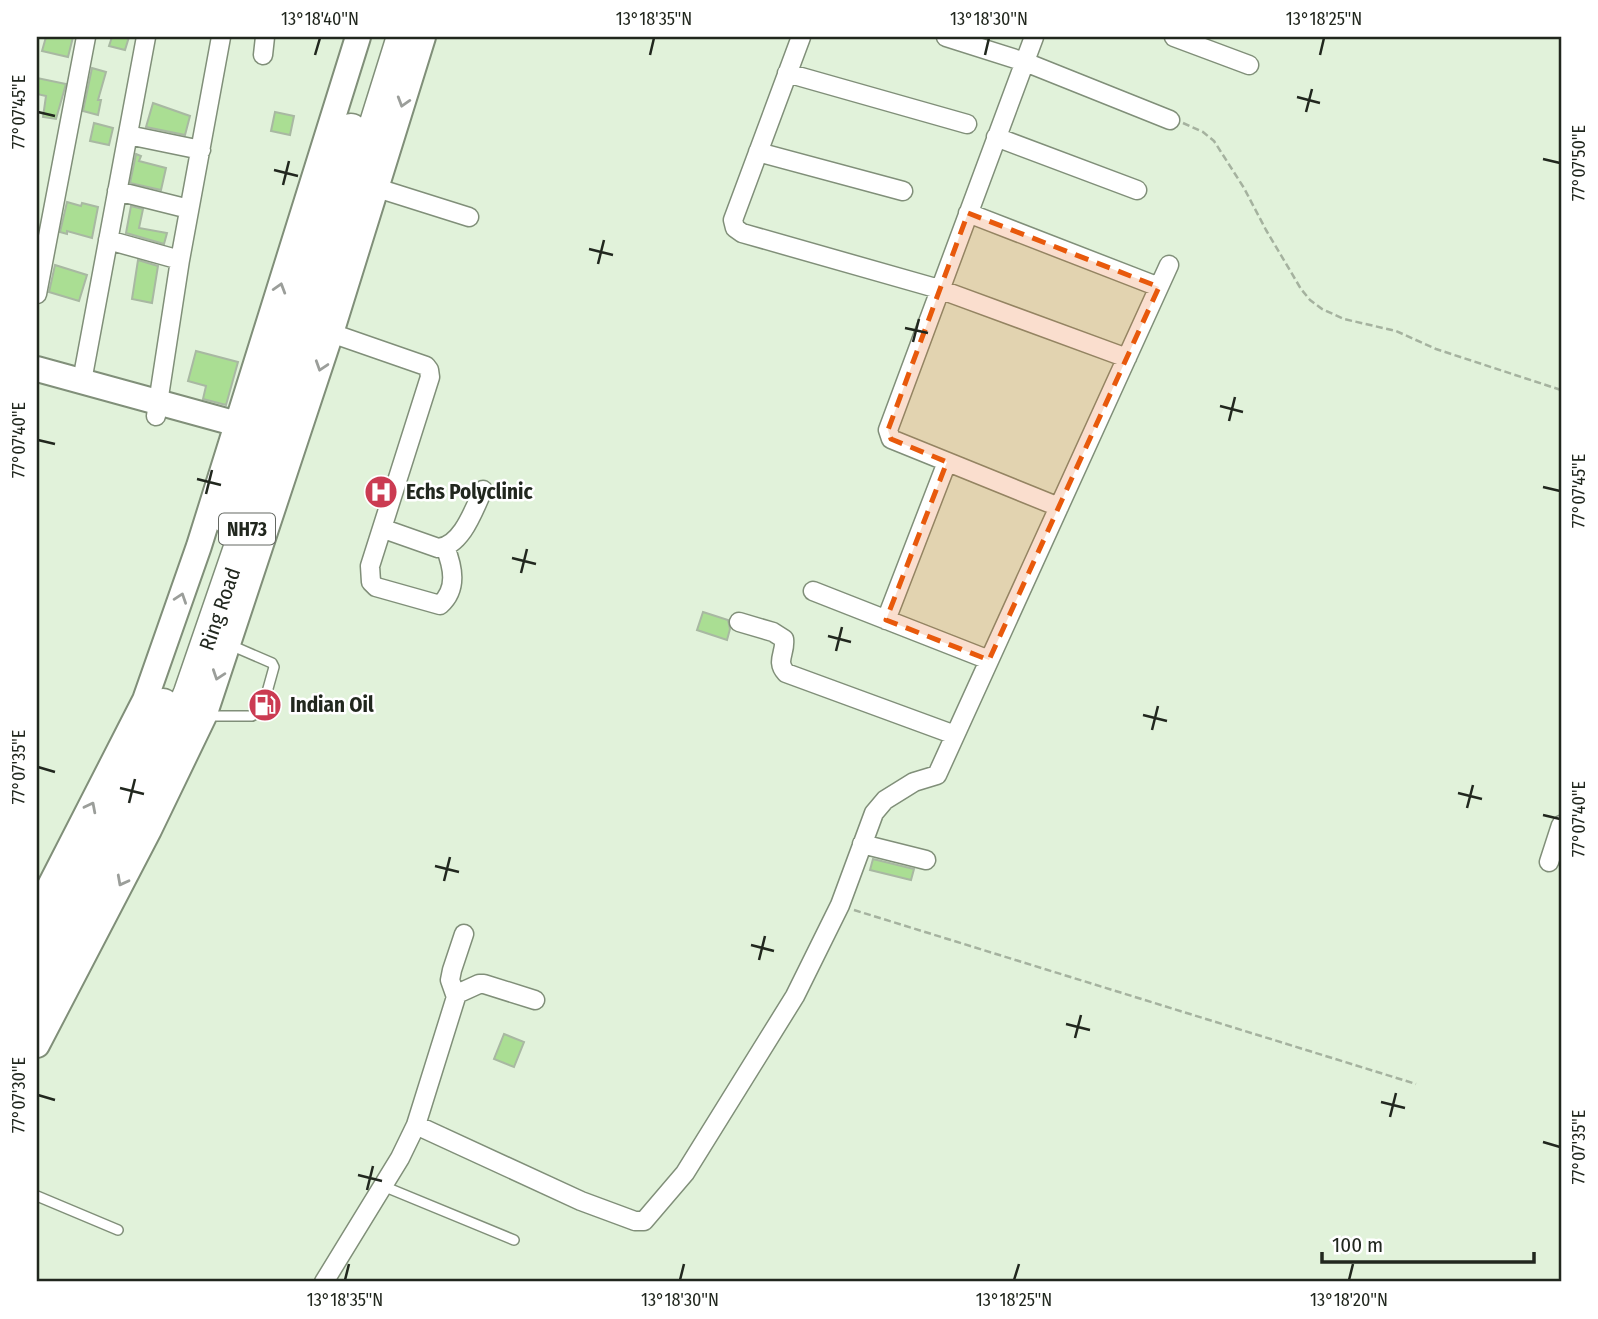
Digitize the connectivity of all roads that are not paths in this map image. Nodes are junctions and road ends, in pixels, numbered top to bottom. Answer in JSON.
{"nodes":[{"id":1,"x":86,"y":37,"type":"edge"},
{"id":2,"x":146,"y":37,"type":"edge"},
{"id":3,"x":221,"y":37,"type":"edge"},
{"id":4,"x":265,"y":37,"type":"edge"},
{"id":5,"x":358,"y":37,"type":"edge"},
{"id":6,"x":380,"y":37,"type":"edge"},
{"id":7,"x":403,"y":37,"type":"edge"},
{"id":8,"x":424,"y":37,"type":"edge"},
{"id":9,"x":801,"y":37,"type":"edge"},
{"id":10,"x":946,"y":37,"type":"edge"},
{"id":11,"x":1034,"y":37,"type":"edge"},
{"id":12,"x":1174,"y":37,"type":"edge"},
{"id":13,"x":263,"y":55,"type":"dead end"},
{"id":14,"x":1025,"y":62,"type":"junction"},
{"id":15,"x":1249,"y":65,"type":"dead end"},
{"id":16,"x":787,"y":73,"type":"junction"},
{"id":17,"x":1170,"y":120,"type":"road end"},
{"id":18,"x":967,"y":124,"type":"dead end"},
{"id":19,"x":128,"y":135,"type":"junction"},
{"id":20,"x":996,"y":137,"type":"junction"},
{"id":21,"x":201,"y":150,"type":"junction"},
{"id":22,"x":758,"y":152,"type":"junction"},
{"id":23,"x":377,"y":188,"type":"junction"},
{"id":24,"x":1137,"y":190,"type":"dead end"},
{"id":25,"x":117,"y":191,"type":"junction"},
{"id":26,"x":903,"y":191,"type":"dead end"},
{"id":27,"x":189,"y":209,"type":"junction"},
{"id":28,"x":968,"y":213,"type":"junction"},
{"id":29,"x":469,"y":217,"type":"dead end"},
{"id":30,"x":331,"y":231,"type":"junction"},
{"id":31,"x":108,"y":240,"type":"junction"},
{"id":32,"x":180,"y":260,"type":"junction"},
{"id":33,"x":1169,"y":265,"type":"dead end"},
{"id":34,"x":1159,"y":287,"type":"junction"},
{"id":35,"x":939,"y":289,"type":"junction"},
{"id":36,"x":37,"y":294,"type":"edge"},
{"id":37,"x":331,"y":333,"type":"junction"},
{"id":38,"x":1127,"y":358,"type":"junction"},
{"id":39,"x":37,"y":369,"type":"edge"},
{"id":40,"x":82,"y":381,"type":"junction"},
{"id":41,"x":37,"y":385,"type":"edge"},
{"id":42,"x":158,"y":409,"type":"junction"},
{"id":43,"x":246,"y":432,"type":"junction"},
{"id":44,"x":947,"y":462,"type":"junction"},
{"id":45,"x":483,"y":489,"type":"dead end"},
{"id":46,"x":1059,"y":507,"type":"junction"},
{"id":47,"x":384,"y":529,"type":"junction"},
{"id":48,"x":445,"y":547,"type":"junction"},
{"id":49,"x":813,"y":591,"type":"dead end"},
{"id":50,"x":886,"y":620,"type":"junction"},
{"id":51,"x":739,"y":622,"type":"dead end"},
{"id":52,"x":219,"y":642,"type":"junction"},
{"id":53,"x":989,"y":660,"type":"junction"},
{"id":54,"x":174,"y":708,"type":"junction"},
{"id":55,"x":955,"y":735,"type":"junction"},
{"id":56,"x":1561,"y":825,"type":"edge"},
{"id":57,"x":862,"y":844,"type":"junction"},
{"id":58,"x":926,"y":860,"type":"dead end"},
{"id":59,"x":1549,"y":862,"type":"dead end"},
{"id":60,"x":37,"y":911,"type":"edge"},
{"id":61,"x":464,"y":934,"type":"dead end"},
{"id":62,"x":37,"y":954,"type":"edge"},
{"id":63,"x":457,"y":994,"type":"junction"},
{"id":64,"x":37,"y":1000,"type":"edge"},
{"id":65,"x":535,"y":1000,"type":"dead end"},
{"id":66,"x":37,"y":1045,"type":"edge"},
{"id":67,"x":416,"y":1125,"type":"junction"},
{"id":68,"x":383,"y":1186,"type":"junction"},
{"id":69,"x":37,"y":1196,"type":"edge"},
{"id":70,"x":118,"y":1230,"type":"dead end"},
{"id":71,"x":514,"y":1240,"type":"dead end"},
{"id":72,"x":324,"y":1282,"type":"edge"}],
"edges":[{"from":1,"to":36,"type":"street"},
{"from":2,"to":19,"type":"street"},
{"from":3,"to":21,"type":"street"},
{"from":4,"to":13,"type":"street"},
{"from":5,"to":30,"type":"street"},
{"from":6,"to":30,"type":"highway","name":"Ring Road","number":"NH73"},
{"from":7,"to":30,"type":"highway","name":"Ring Road","number":"NH73"},
{"from":8,"to":23,"type":"street","one_way":true},
{"from":9,"to":16,"type":"street"},
{"from":10,"to":14,"type":"street"},
{"from":11,"to":14,"type":"street"},
{"from":12,"to":15,"type":"street"},
{"from":14,"to":17,"type":"street"},
{"from":14,"to":20,"type":"street"},
{"from":16,"to":18,"type":"street"},
{"from":16,"to":22,"type":"street"},
{"from":19,"to":21,"type":"street"},
{"from":19,"to":25,"type":"street"},
{"from":20,"to":24,"type":"street"},
{"from":20,"to":28,"type":"street"},
{"from":21,"to":27,"type":"street"},
{"from":22,"to":26,"type":"street"},
{"from":22,"to":35,"type":"street"},
{"from":23,"to":29,"type":"street"},
{"from":23,"to":30,"type":"street"},
{"from":25,"to":27,"type":"street"},
{"from":25,"to":31,"type":"street"},
{"from":27,"to":32,"type":"street"},
{"from":28,"to":34,"type":"street"},
{"from":28,"to":35,"type":"street"},
{"from":30,"to":37,"type":"street"},
{"from":43,"to":30,"type":"highway","name":"Ring Road","number":"NH73","one_way":true},
{"from":30,"to":52,"type":"highway","name":"Ring Road","number":"NH73"},
{"from":31,"to":32,"type":"street"},
{"from":31,"to":40,"type":"street"},
{"from":32,"to":42,"type":"street"},
{"from":33,"to":34,"type":"street"},
{"from":34,"to":38,"type":"street"},
{"from":35,"to":38,"type":"street"},
{"from":35,"to":44,"type":"street"},
{"from":37,"to":47,"type":"street"},
{"from":37,"to":52,"type":"street","one_way":true},
{"from":38,"to":46,"type":"street"},
{"from":39,"to":40,"type":"street"},
{"from":40,"to":42,"type":"street"},
{"from":41,"to":42,"type":"street"},
{"from":42,"to":43,"type":"street"},
{"from":54,"to":43,"type":"highway","name":"Ring Road","number":"NH73","one_way":true},
{"from":44,"to":46,"type":"street"},
{"from":44,"to":50,"type":"street"},
{"from":45,"to":48,"type":"street"},
{"from":46,"to":53,"type":"street"},
{"from":47,"to":48,"type":"street"},
{"from":47,"to":48,"type":"street"},
{"from":49,"to":50,"type":"street"},
{"from":50,"to":53,"type":"street"},
{"from":51,"to":55,"type":"street"},
{"from":52,"to":54,"type":"highway","name":"Ring Road","number":"NH73","one_way":true},
{"from":52,"to":54,"type":"lane"},
{"from":53,"to":55,"type":"street"},
{"from":60,"to":54,"type":"street","one_way":true},
{"from":54,"to":62,"type":"highway","name":"Ring Road","number":"NH73"},
{"from":54,"to":64,"type":"highway","name":"Ring Road","number":"NH73"},
{"from":54,"to":66,"type":"street","one_way":true},
{"from":55,"to":57,"type":"street"},
{"from":56,"to":59,"type":"street"},
{"from":57,"to":58,"type":"street"},
{"from":57,"to":67,"type":"street"},
{"from":61,"to":63,"type":"street"},
{"from":63,"to":65,"type":"street"},
{"from":63,"to":67,"type":"street"},
{"from":67,"to":68,"type":"street"},
{"from":68,"to":71,"type":"lane"},
{"from":68,"to":72,"type":"street"},
{"from":69,"to":70,"type":"lane"}]}
